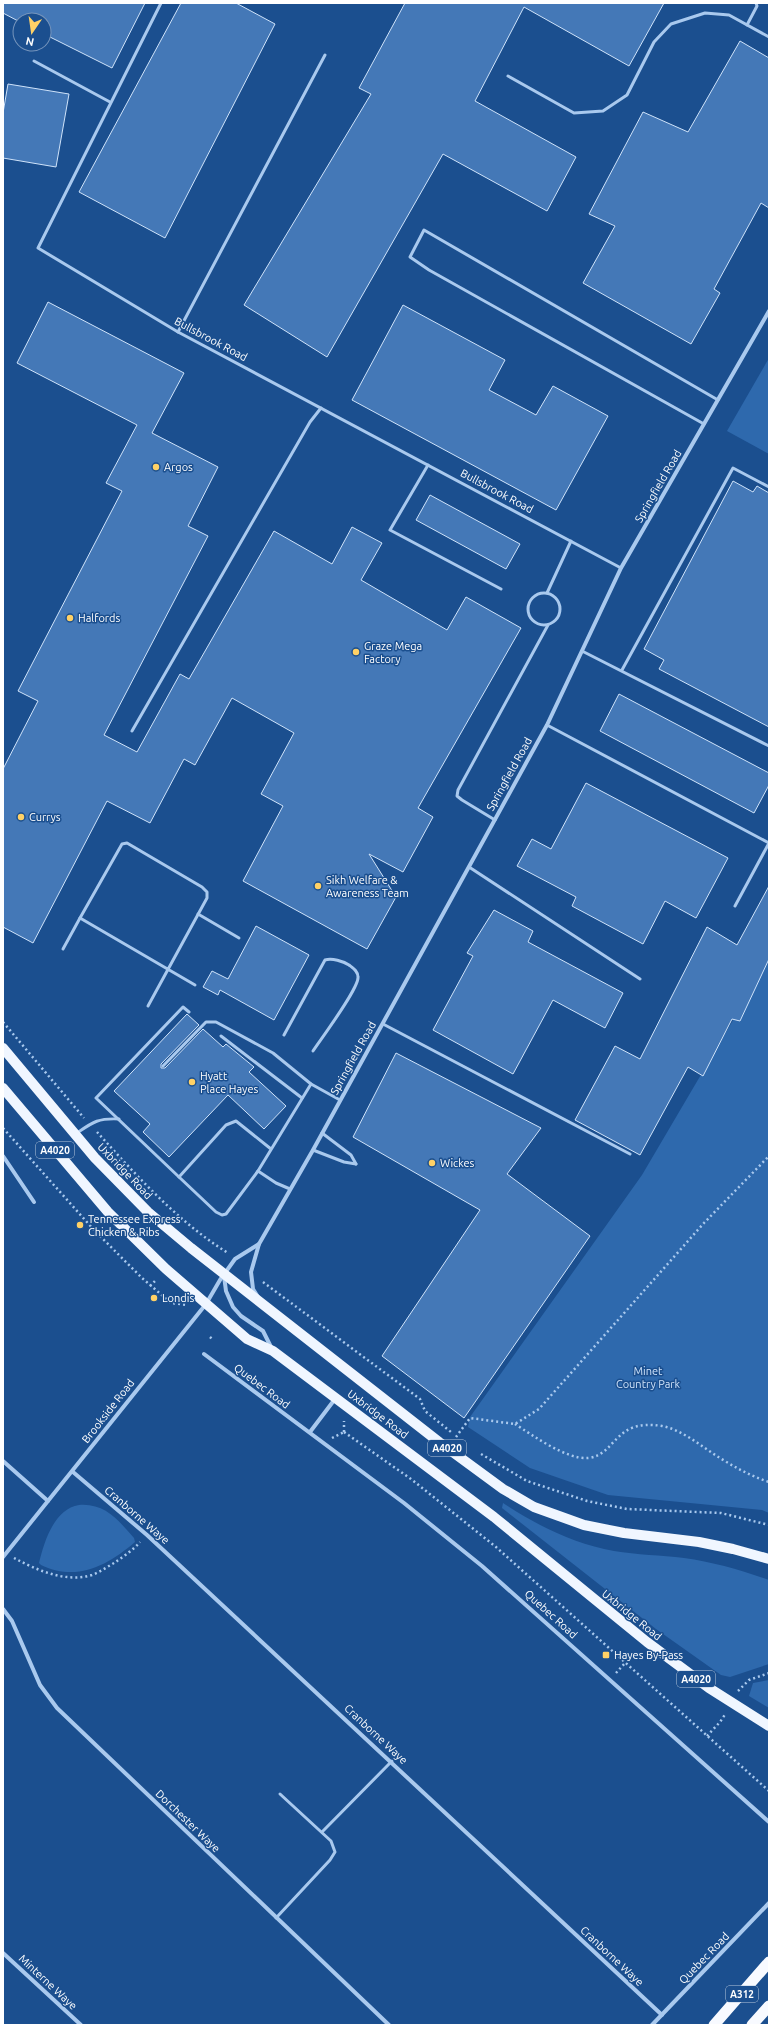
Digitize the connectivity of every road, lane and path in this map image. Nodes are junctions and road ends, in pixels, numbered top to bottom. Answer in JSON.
{"nodes":[{"id":1,"x":161,"y":3,"type":"edge"},
{"id":2,"x":756,"y":3,"type":"edge"},
{"id":3,"x":747,"y":25,"type":"junction"},
{"id":4,"x":769,"y":37,"type":"edge"},
{"id":5,"x":324,"y":55,"type":"dead end"},
{"id":6,"x":34,"y":61,"type":"dead end"},
{"id":7,"x":508,"y":76,"type":"dead end"},
{"id":8,"x":110,"y":102,"type":"junction"},
{"id":9,"x":769,"y":311,"type":"edge"},
{"id":10,"x":178,"y":332,"type":"junction"},
{"id":11,"x":718,"y":400,"type":"junction"},
{"id":12,"x":321,"y":408,"type":"junction"},
{"id":13,"x":704,"y":424,"type":"junction"},
{"id":14,"x":428,"y":465,"type":"junction"},
{"id":15,"x":769,"y":487,"type":"edge"},
{"id":16,"x":570,"y":541,"type":"junction"},
{"id":17,"x":621,"y":568,"type":"junction"},
{"id":18,"x":501,"y":589,"type":"dead end"},
{"id":19,"x":547,"y":593,"type":"junction"},
{"id":20,"x":548,"y":625,"type":"junction"},
{"id":21,"x":582,"y":651,"type":"junction"},
{"id":22,"x":622,"y":670,"type":"junction"},
{"id":23,"x":547,"y":725,"type":"junction"},
{"id":24,"x":132,"y":731,"type":"dead end"},
{"id":25,"x":769,"y":746,"type":"edge"},
{"id":26,"x":495,"y":820,"type":"junction"},
{"id":27,"x":769,"y":843,"type":"edge"},
{"id":28,"x":469,"y":867,"type":"junction"},
{"id":29,"x":735,"y":906,"type":"dead end"},
{"id":30,"x":198,"y":914,"type":"junction"},
{"id":31,"x":80,"y":918,"type":"junction"},
{"id":32,"x":239,"y":938,"type":"dead end"},
{"id":33,"x":63,"y":949,"type":"dead end"},
{"id":34,"x":167,"y":969,"type":"junction"},
{"id":35,"x":640,"y":979,"type":"dead end"},
{"id":36,"x":195,"y":985,"type":"dead end"},
{"id":37,"x":148,"y":1006,"type":"dead end"},
{"id":38,"x":189,"y":1012,"type":"dead end"},
{"id":39,"x":3,"y":1022,"type":"edge"},
{"id":40,"x":383,"y":1024,"type":"junction"},
{"id":41,"x":284,"y":1034,"type":"dead end"},
{"id":42,"x":221,"y":1036,"type":"dead end"},
{"id":43,"x":3,"y":1048,"type":"edge"},
{"id":44,"x":313,"y":1051,"type":"dead end"},
{"id":45,"x":163,"y":1066,"type":"dead end"},
{"id":46,"x":311,"y":1084,"type":"junction"},
{"id":47,"x":3,"y":1088,"type":"edge"},
{"id":48,"x":302,"y":1098,"type":"junction"},
{"id":49,"x":340,"y":1100,"type":"junction"},
{"id":50,"x":119,"y":1119,"type":"junction"},
{"id":51,"x":89,"y":1124,"type":"junction"},
{"id":52,"x":3,"y":1128,"type":"edge"},
{"id":53,"x":322,"y":1133,"type":"junction"},
{"id":54,"x":75,"y":1134,"type":"junction"},
{"id":55,"x":271,"y":1149,"type":"junction"},
{"id":56,"x":313,"y":1150,"type":"junction"},
{"id":57,"x":630,"y":1154,"type":"dead end"},
{"id":58,"x":3,"y":1156,"type":"edge"},
{"id":59,"x":769,"y":1156,"type":"edge"},
{"id":60,"x":258,"y":1171,"type":"junction"},
{"id":61,"x":179,"y":1177,"type":"junction"},
{"id":62,"x":290,"y":1189,"type":"junction"},
{"id":63,"x":34,"y":1202,"type":"dead end"},
{"id":64,"x":259,"y":1244,"type":"junction"},
{"id":65,"x":228,"y":1253,"type":"dead end"},
{"id":66,"x":224,"y":1274,"type":"junction"},
{"id":67,"x":159,"y":1277,"type":"dead end"},
{"id":68,"x":258,"y":1278,"type":"dead end"},
{"id":69,"x":150,"y":1286,"type":"junction"},
{"id":70,"x":171,"y":1303,"type":"dead end"},
{"id":71,"x":206,"y":1304,"type":"junction"},
{"id":72,"x":268,"y":1309,"type":"junction"},
{"id":73,"x":273,"y":1351,"type":"junction"},
{"id":74,"x":204,"y":1354,"type":"dead end"},
{"id":75,"x":336,"y":1398,"type":"junction"},
{"id":76,"x":515,"y":1424,"type":"junction"},
{"id":77,"x":310,"y":1432,"type":"junction"},
{"id":78,"x":344,"y":1432,"type":"dead end"},
{"id":79,"x":456,"y":1437,"type":"junction"},
{"id":80,"x":462,"y":1441,"type":"dead end"},
{"id":81,"x":477,"y":1452,"type":"dead end"},
{"id":82,"x":3,"y":1461,"type":"edge"},
{"id":83,"x":73,"y":1472,"type":"junction"},
{"id":84,"x":769,"y":1482,"type":"edge"},
{"id":85,"x":48,"y":1501,"type":"junction"},
{"id":86,"x":769,"y":1525,"type":"edge"},
{"id":87,"x":147,"y":1535,"type":"junction"},
{"id":88,"x":4,"y":1556,"type":"edge"},
{"id":89,"x":769,"y":1559,"type":"edge"},
{"id":90,"x":3,"y":1609,"type":"edge"},
{"id":91,"x":769,"y":1673,"type":"edge"},
{"id":92,"x":738,"y":1692,"type":"dead end"},
{"id":93,"x":723,"y":1717,"type":"dead end"},
{"id":94,"x":769,"y":1726,"type":"edge"},
{"id":95,"x":707,"y":1736,"type":"junction"},
{"id":96,"x":392,"y":1761,"type":"junction"},
{"id":97,"x":769,"y":1791,"type":"edge"},
{"id":98,"x":280,"y":1794,"type":"dead end"},
{"id":99,"x":769,"y":1822,"type":"edge"},
{"id":100,"x":322,"y":1832,"type":"junction"},
{"id":101,"x":769,"y":1903,"type":"edge"},
{"id":102,"x":276,"y":1918,"type":"junction"},
{"id":103,"x":3,"y":1953,"type":"edge"},
{"id":104,"x":769,"y":1962,"type":"edge"},
{"id":105,"x":769,"y":2006,"type":"edge"},
{"id":106,"x":662,"y":2015,"type":"junction"},
{"id":107,"x":81,"y":2025,"type":"edge"},
{"id":108,"x":390,"y":2025,"type":"edge"},
{"id":109,"x":652,"y":2025,"type":"edge"},
{"id":110,"x":714,"y":2025,"type":"edge"},
{"id":111,"x":752,"y":2025,"type":"edge"}],
"edges":[{"from":1,"to":8,"type":"lane","name":"Bullsbrook Road"},
{"from":2,"to":3,"type":"lane"},
{"from":3,"to":4,"type":"lane"},
{"from":3,"to":7,"type":"lane"},
{"from":5,"to":10,"type":"lane"},
{"from":6,"to":8,"type":"lane"},
{"from":8,"to":10,"type":"lane","name":"Bullsbrook Road"},
{"from":9,"to":11,"type":"street","name":"Springfield Road"},
{"from":10,"to":12,"type":"lane","name":"Bullsbrook Road"},
{"from":11,"to":13,"type":"street","name":"Springfield Road"},
{"from":11,"to":13,"type":"lane"},
{"from":12,"to":14,"type":"lane","name":"Bullsbrook Road"},
{"from":12,"to":24,"type":"lane"},
{"from":13,"to":17,"type":"street","name":"Springfield Road"},
{"from":14,"to":16,"type":"lane","name":"Bullsbrook Road"},
{"from":14,"to":18,"type":"lane"},
{"from":15,"to":22,"type":"lane"},
{"from":16,"to":17,"type":"lane","name":"Bullsbrook Road"},
{"from":16,"to":19,"type":"lane"},
{"from":17,"to":21,"type":"street","name":"Springfield Road"},
{"from":19,"to":20,"type":"lane"},
{"from":19,"to":20,"type":"lane"},
{"from":20,"to":26,"type":"lane"},
{"from":21,"to":22,"type":"lane"},
{"from":21,"to":23,"type":"street","name":"Springfield Road"},
{"from":22,"to":25,"type":"lane"},
{"from":23,"to":26,"type":"street","name":"Springfield Road"},
{"from":23,"to":27,"type":"lane"},
{"from":26,"to":28,"type":"street","name":"Springfield Road"},
{"from":27,"to":29,"type":"lane"},
{"from":28,"to":35,"type":"lane"},
{"from":28,"to":40,"type":"street","name":"Springfield Road"},
{"from":30,"to":31,"type":"lane"},
{"from":30,"to":32,"type":"lane"},
{"from":30,"to":34,"type":"lane"},
{"from":31,"to":33,"type":"lane"},
{"from":31,"to":34,"type":"lane"},
{"from":34,"to":36,"type":"lane"},
{"from":34,"to":37,"type":"lane"},
{"from":38,"to":50,"type":"lane"},
{"from":39,"to":51,"type":"path","name":"Uxbridge Road"},
{"from":40,"to":49,"type":"street","name":"Springfield Road"},
{"from":40,"to":57,"type":"lane"},
{"from":41,"to":44,"type":"lane"},
{"from":42,"to":48,"type":"lane"},
{"from":43,"to":54,"type":"main road","name":"Uxbridge Road","number":"A4020"},
{"from":45,"to":46,"type":"lane"},
{"from":46,"to":48,"type":"lane"},
{"from":46,"to":49,"type":"lane"},
{"from":47,"to":71,"type":"main road","name":"Uxbridge Road","number":"A4020"},
{"from":48,"to":55,"type":"lane"},
{"from":49,"to":53,"type":"street","name":"Springfield Road"},
{"from":50,"to":51,"type":"lane"},
{"from":50,"to":61,"type":"lane"},
{"from":51,"to":54,"type":"lane"},
{"from":51,"to":65,"type":"path","name":"Uxbridge Road"},
{"from":52,"to":69,"type":"path"},
{"from":53,"to":56,"type":"street","name":"Springfield Road"},
{"from":53,"to":56,"type":"lane"},
{"from":54,"to":66,"type":"main road","name":"Uxbridge Road","number":"A4020"},
{"from":55,"to":60,"type":"lane"},
{"from":55,"to":61,"type":"lane"},
{"from":56,"to":62,"type":"street","name":"Springfield Road"},
{"from":58,"to":63,"type":"street"},
{"from":59,"to":76,"type":"path"},
{"from":60,"to":61,"type":"lane"},
{"from":60,"to":62,"type":"lane"},
{"from":62,"to":64,"type":"street","name":"Springfield Road"},
{"from":64,"to":66,"type":"street"},
{"from":64,"to":72,"type":"street","name":"Springfield Road"},
{"from":66,"to":71,"type":"street","name":"Brookside Road"},
{"from":66,"to":72,"type":"main road","name":"Uxbridge Road","number":"A4020"},
{"from":66,"to":73,"type":"street"},
{"from":67,"to":69,"type":"path"},
{"from":68,"to":79,"type":"path"},
{"from":69,"to":70,"type":"path"},
{"from":71,"to":73,"type":"main road","name":"Uxbridge Road","number":"A4020"},
{"from":71,"to":83,"type":"street","name":"Brookside Road"},
{"from":72,"to":89,"type":"main road","name":"Uxbridge Road","number":"A4020"},
{"from":73,"to":75,"type":"main road","name":"Uxbridge Road","number":"A4020"},
{"from":74,"to":77,"type":"street","name":"Quebec Road"},
{"from":75,"to":77,"type":"street"},
{"from":75,"to":94,"type":"main road","name":"Uxbridge Road","number":"A4020"},
{"from":76,"to":79,"type":"path"},
{"from":76,"to":84,"type":"path"},
{"from":77,"to":99,"type":"street","name":"Quebec Road"},
{"from":78,"to":95,"type":"path"},
{"from":79,"to":80,"type":"path"},
{"from":81,"to":86,"type":"path"},
{"from":82,"to":85,"type":"street"},
{"from":83,"to":85,"type":"street","name":"Brookside Road"},
{"from":83,"to":87,"type":"street","name":"Cranborne Waye"},
{"from":85,"to":88,"type":"street","name":"Brookside Road"},
{"from":87,"to":88,"type":"path"},
{"from":87,"to":96,"type":"street","name":"Cranborne Waye"},
{"from":90,"to":102,"type":"street","name":"Dorchester Waye"},
{"from":91,"to":92,"type":"path"},
{"from":93,"to":95,"type":"path"},
{"from":95,"to":97,"type":"path"},
{"from":96,"to":100,"type":"lane"},
{"from":96,"to":106,"type":"street","name":"Cranborne Waye"},
{"from":98,"to":100,"type":"lane"},
{"from":100,"to":102,"type":"lane"},
{"from":101,"to":106,"type":"street","name":"Quebec Road"},
{"from":102,"to":108,"type":"street","name":"Dorchester Waye"},
{"from":103,"to":107,"type":"street","name":"Minterne Waye"},
{"from":104,"to":110,"type":"highway","number":"A312"},
{"from":105,"to":111,"type":"highway","number":"A312"},
{"from":106,"to":109,"type":"street","name":"Quebec Road"}]}
